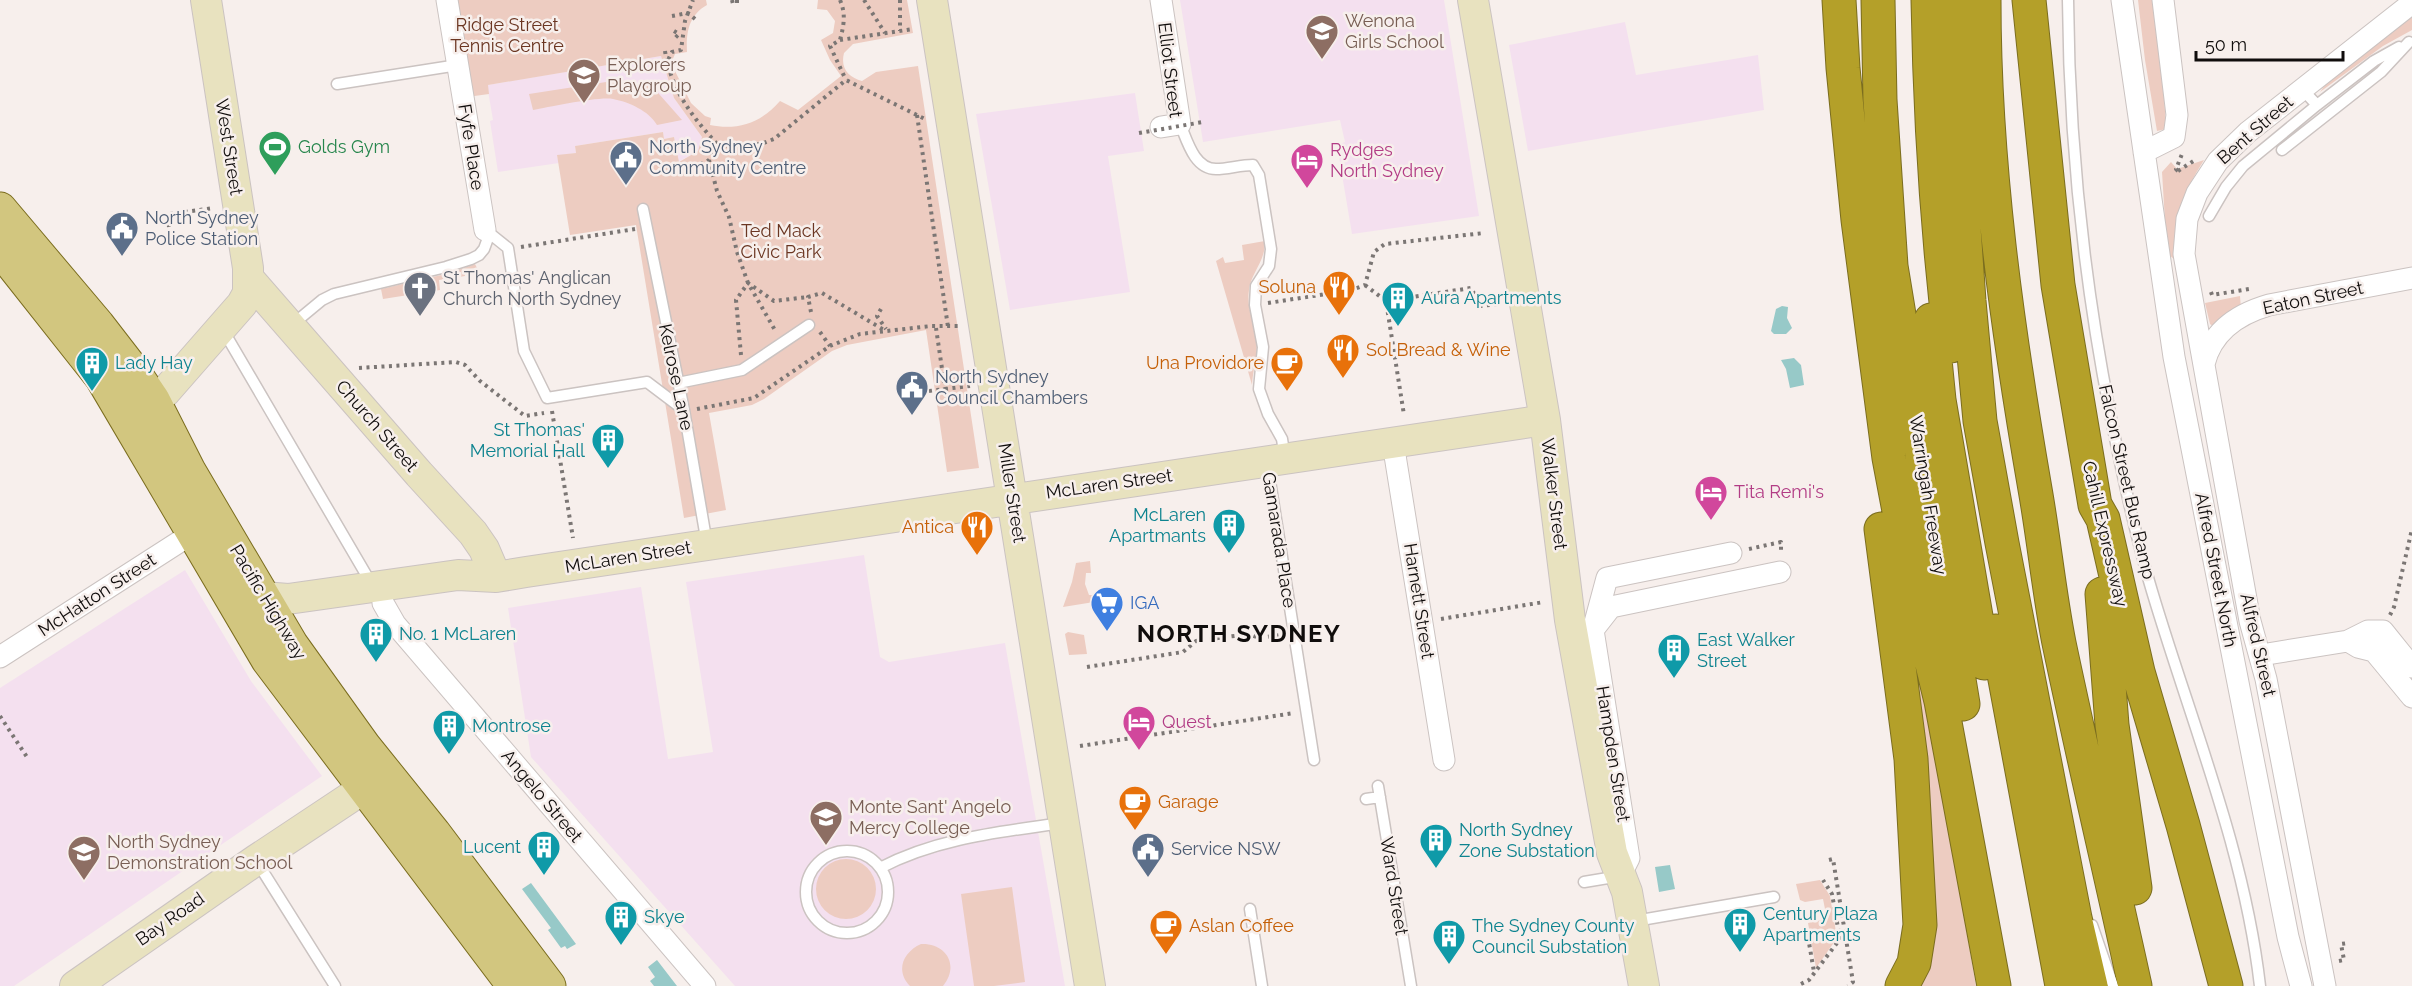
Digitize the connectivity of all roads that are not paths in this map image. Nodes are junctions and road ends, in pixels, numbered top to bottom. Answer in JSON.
{"nodes":[{"id":1,"x":206,"y":0,"type":"edge"},
{"id":2,"x":447,"y":0,"type":"edge"},
{"id":3,"x":932,"y":0,"type":"edge"},
{"id":4,"x":1161,"y":0,"type":"edge"},
{"id":5,"x":1473,"y":0,"type":"edge"},
{"id":6,"x":1839,"y":0,"type":"edge"},
{"id":7,"x":1878,"y":0,"type":"edge"},
{"id":8,"x":1910,"y":0,"type":"edge"},
{"id":9,"x":1928,"y":0,"type":"edge"},
{"id":10,"x":1951,"y":0,"type":"edge"},
{"id":11,"x":1984,"y":0,"type":"edge"},
{"id":12,"x":2029,"y":0,"type":"edge"},
{"id":13,"x":2068,"y":0,"type":"edge"},
{"id":14,"x":2122,"y":0,"type":"edge"},
{"id":15,"x":2163,"y":0,"type":"edge"},
{"id":16,"x":2412,"y":3,"type":"edge"},
{"id":17,"x":2410,"y":41,"type":"edge"},
{"id":18,"x":458,"y":65,"type":"junction"},
{"id":19,"x":337,"y":84,"type":"dead end"},
{"id":20,"x":2302,"y":89,"type":"junction"},
{"id":21,"x":2317,"y":105,"type":"junction"},
{"id":22,"x":1171,"y":125,"type":"joint"},
{"id":23,"x":2282,"y":150,"type":"dead end"},
{"id":24,"x":2144,"y":152,"type":"junction"},
{"id":25,"x":643,"y":208,"type":"dead end"},
{"id":26,"x":0,"y":209,"type":"edge"},
{"id":27,"x":2209,"y":216,"type":"dead end"},
{"id":28,"x":1858,"y":220,"type":"junction"},
{"id":29,"x":486,"y":231,"type":"junction"},
{"id":30,"x":5,"y":266,"type":"edge"},
{"id":31,"x":2412,"y":278,"type":"edge"},
{"id":32,"x":250,"y":280,"type":"junction"},
{"id":33,"x":2192,"y":305,"type":"joint"},
{"id":34,"x":811,"y":323,"type":"road end"},
{"id":35,"x":290,"y":326,"type":"junction"},
{"id":36,"x":221,"y":327,"type":"junction"},
{"id":37,"x":2204,"y":364,"type":"junction"},
{"id":38,"x":678,"y":383,"type":"junction"},
{"id":39,"x":153,"y":400,"type":"junction"},
{"id":40,"x":684,"y":411,"type":"junction"},
{"id":41,"x":1545,"y":420,"type":"junction"},
{"id":42,"x":1393,"y":443,"type":"junction"},
{"id":43,"x":1276,"y":460,"type":"junction"},
{"id":44,"x":1012,"y":498,"type":"junction"},
{"id":45,"x":2095,"y":506,"type":"junction"},
{"id":46,"x":193,"y":533,"type":"junction"},
{"id":47,"x":707,"y":545,"type":"junction"},
{"id":48,"x":1731,"y":552,"type":"road end"},
{"id":49,"x":1780,"y":572,"type":"road end"},
{"id":50,"x":496,"y":577,"type":"junction"},
{"id":51,"x":378,"y":595,"type":"junction"},
{"id":52,"x":251,"y":605,"type":"junction"},
{"id":53,"x":280,"y":628,"type":"junction"},
{"id":54,"x":1593,"y":630,"type":"junction"},
{"id":55,"x":2348,"y":641,"type":"junction"},
{"id":56,"x":2261,"y":656,"type":"junction"},
{"id":57,"x":0,"y":657,"type":"edge"},
{"id":58,"x":2412,"y":667,"type":"edge"},
{"id":59,"x":2412,"y":698,"type":"edge"},
{"id":60,"x":1444,"y":759,"type":"dead end"},
{"id":61,"x":1314,"y":760,"type":"dead end"},
{"id":62,"x":375,"y":781,"type":"junction"},
{"id":63,"x":1366,"y":799,"type":"dead end"},
{"id":64,"x":2055,"y":814,"type":"junction"},
{"id":65,"x":1064,"y":823,"type":"junction"},
{"id":66,"x":256,"y":860,"type":"junction"},
{"id":67,"x":880,"y":868,"type":"junction"},
{"id":68,"x":1620,"y":876,"type":"junction"},
{"id":69,"x":1584,"y":882,"type":"dead end"},
{"id":70,"x":2081,"y":891,"type":"dead end"},
{"id":71,"x":1774,"y":897,"type":"dead end"},
{"id":72,"x":1250,"y":909,"type":"dead end"},
{"id":73,"x":2088,"y":913,"type":"dead end"},
{"id":74,"x":1632,"y":922,"type":"junction"},
{"id":75,"x":75,"y":986,"type":"edge"},
{"id":76,"x":335,"y":986,"type":"edge"},
{"id":77,"x":514,"y":986,"type":"edge"},
{"id":78,"x":549,"y":986,"type":"edge"},
{"id":79,"x":705,"y":986,"type":"edge"},
{"id":80,"x":1090,"y":986,"type":"edge"},
{"id":81,"x":1262,"y":986,"type":"edge"},
{"id":82,"x":1410,"y":986,"type":"edge"},
{"id":83,"x":1644,"y":986,"type":"edge"},
{"id":84,"x":1902,"y":986,"type":"edge"},
{"id":85,"x":1994,"y":986,"type":"edge"},
{"id":86,"x":2016,"y":986,"type":"edge"},
{"id":87,"x":2044,"y":986,"type":"edge"},
{"id":88,"x":2062,"y":986,"type":"edge"},
{"id":89,"x":2091,"y":986,"type":"edge"},
{"id":90,"x":2113,"y":986,"type":"edge"},
{"id":91,"x":2136,"y":986,"type":"edge"},
{"id":92,"x":2151,"y":986,"type":"edge"},
{"id":93,"x":2226,"y":986,"type":"edge"},
{"id":94,"x":2260,"y":986,"type":"edge"},
{"id":95,"x":2301,"y":986,"type":"edge"},
{"id":96,"x":2325,"y":986,"type":"edge"}],
"edges":[{"from":1,"to":32,"type":"street","name":"West Street"},
{"from":2,"to":18,"type":"street","name":"Fyfe Place"},
{"from":3,"to":44,"type":"street","name":"Miller Street"},
{"from":4,"to":22,"type":"street","name":"Elliot Street"},
{"from":5,"to":41,"type":"street","name":"Walker Street"},
{"from":6,"to":28,"type":"highway"},
{"from":7,"to":86,"type":"highway","name":"Warringah Freeway"},
{"from":8,"to":87,"type":"highway","name":"Warringah Freeway"},
{"from":9,"to":88,"type":"highway"},
{"from":10,"to":64,"type":"highway"},
{"from":11,"to":91,"type":"highway"},
{"from":12,"to":45,"type":"highway","name":"Cahill Expressway"},
{"from":13,"to":94,"type":"lane","name":"Falcon Street Bus Ramp"},
{"from":14,"to":24,"type":"street","name":"Alfred Street North"},
{"from":15,"to":24,"type":"street"},
{"from":16,"to":20,"type":"street","name":"Bent Street"},
{"from":17,"to":21,"type":"lane"},
{"from":17,"to":23,"type":"lane"},
{"from":18,"to":19,"type":"lane"},
{"from":18,"to":29,"type":"street","name":"Fyfe Place"},
{"from":20,"to":21,"type":"lane"},
{"from":20,"to":33,"type":"street","name":"Bent Street"},
{"from":21,"to":27,"type":"lane"},
{"from":22,"to":43,"type":"lane","name":"Gamarada Place"},
{"from":24,"to":95,"type":"street","name":"Alfred Street North"},
{"from":25,"to":38,"type":"lane","name":"Kelrose Lane"},
{"from":26,"to":39,"type":"main road","name":"Pacific Highway"},
{"from":28,"to":84,"type":"highway"},
{"from":28,"to":85,"type":"highway"},
{"from":29,"to":35,"type":"lane"},
{"from":29,"to":40,"type":"lane"},
{"from":30,"to":46,"type":"main road","name":"Pacific Highway"},
{"from":31,"to":37,"type":"street","name":"Eaton Street"},
{"from":32,"to":35,"type":"street","name":"Church Street"},
{"from":32,"to":36,"type":"street"},
{"from":33,"to":37,"type":"street","name":"Alfred Street"},
{"from":34,"to":38,"type":"lane"},
{"from":35,"to":50,"type":"street","name":"Church Street"},
{"from":36,"to":39,"type":"street"},
{"from":36,"to":51,"type":"lane"},
{"from":37,"to":56,"type":"street","name":"Alfred Street"},
{"from":38,"to":40,"type":"lane","name":"Kelrose Lane"},
{"from":39,"to":52,"type":"main road","name":"Pacific Highway"},
{"from":40,"to":47,"type":"lane","name":"Kelrose Lane"},
{"from":41,"to":42,"type":"street","name":"McLaren Street"},
{"from":41,"to":68,"type":"street","name":"Walker Street"},
{"from":42,"to":43,"type":"street","name":"McLaren Street"},
{"from":42,"to":60,"type":"street","name":"Harnett Street"},
{"from":43,"to":44,"type":"street","name":"McLaren Street"},
{"from":43,"to":61,"type":"lane","name":"Gamarada Place"},
{"from":44,"to":47,"type":"street","name":"McLaren Street"},
{"from":44,"to":65,"type":"street","name":"Miller Street"},
{"from":45,"to":92,"type":"highway"},
{"from":45,"to":93,"type":"highway","name":"Cahill Expressway"},
{"from":46,"to":52,"type":"main road","name":"Pacific Highway"},
{"from":46,"to":57,"type":"street","name":"McHatton Street"},
{"from":47,"to":50,"type":"street","name":"McLaren Street"},
{"from":48,"to":54,"type":"street","name":"Hampden Street"},
{"from":49,"to":54,"type":"street"},
{"from":50,"to":51,"type":"street","name":"McLaren Street"},
{"from":51,"to":52,"type":"street","name":"McLaren Street"},
{"from":51,"to":53,"type":"street","name":"McLaren Street"},
{"from":51,"to":79,"type":"street","name":"Angelo Street"},
{"from":52,"to":53,"type":"main road","name":"Pacific Highway"},
{"from":52,"to":62,"type":"main road","name":"Pacific Highway"},
{"from":53,"to":62,"type":"main road","name":"Pacific Highway"},
{"from":54,"to":68,"type":"street","name":"Hampden Street"},
{"from":55,"to":56,"type":"street"},
{"from":55,"to":58,"type":"street"},
{"from":55,"to":59,"type":"street"},
{"from":56,"to":96,"type":"street","name":"Alfred Street"},
{"from":62,"to":66,"type":"street","name":"Bay Road"},
{"from":62,"to":77,"type":"main road","name":"Pacific Highway"},
{"from":62,"to":78,"type":"main road","name":"Pacific Highway"},
{"from":63,"to":82,"type":"lane","name":"Ward Street"},
{"from":64,"to":70,"type":"lane"},
{"from":64,"to":89,"type":"highway"},
{"from":65,"to":67,"type":"lane"},
{"from":65,"to":80,"type":"street","name":"Miller Street"},
{"from":66,"to":75,"type":"street","name":"Bay Road"},
{"from":66,"to":76,"type":"lane"},
{"from":67,"to":67,"type":"lane"},
{"from":68,"to":69,"type":"lane"},
{"from":68,"to":74,"type":"street","name":"Walker Street"},
{"from":71,"to":74,"type":"lane"},
{"from":72,"to":81,"type":"lane"},
{"from":73,"to":90,"type":"lane"},
{"from":74,"to":83,"type":"street","name":"Walker Street"}]}
